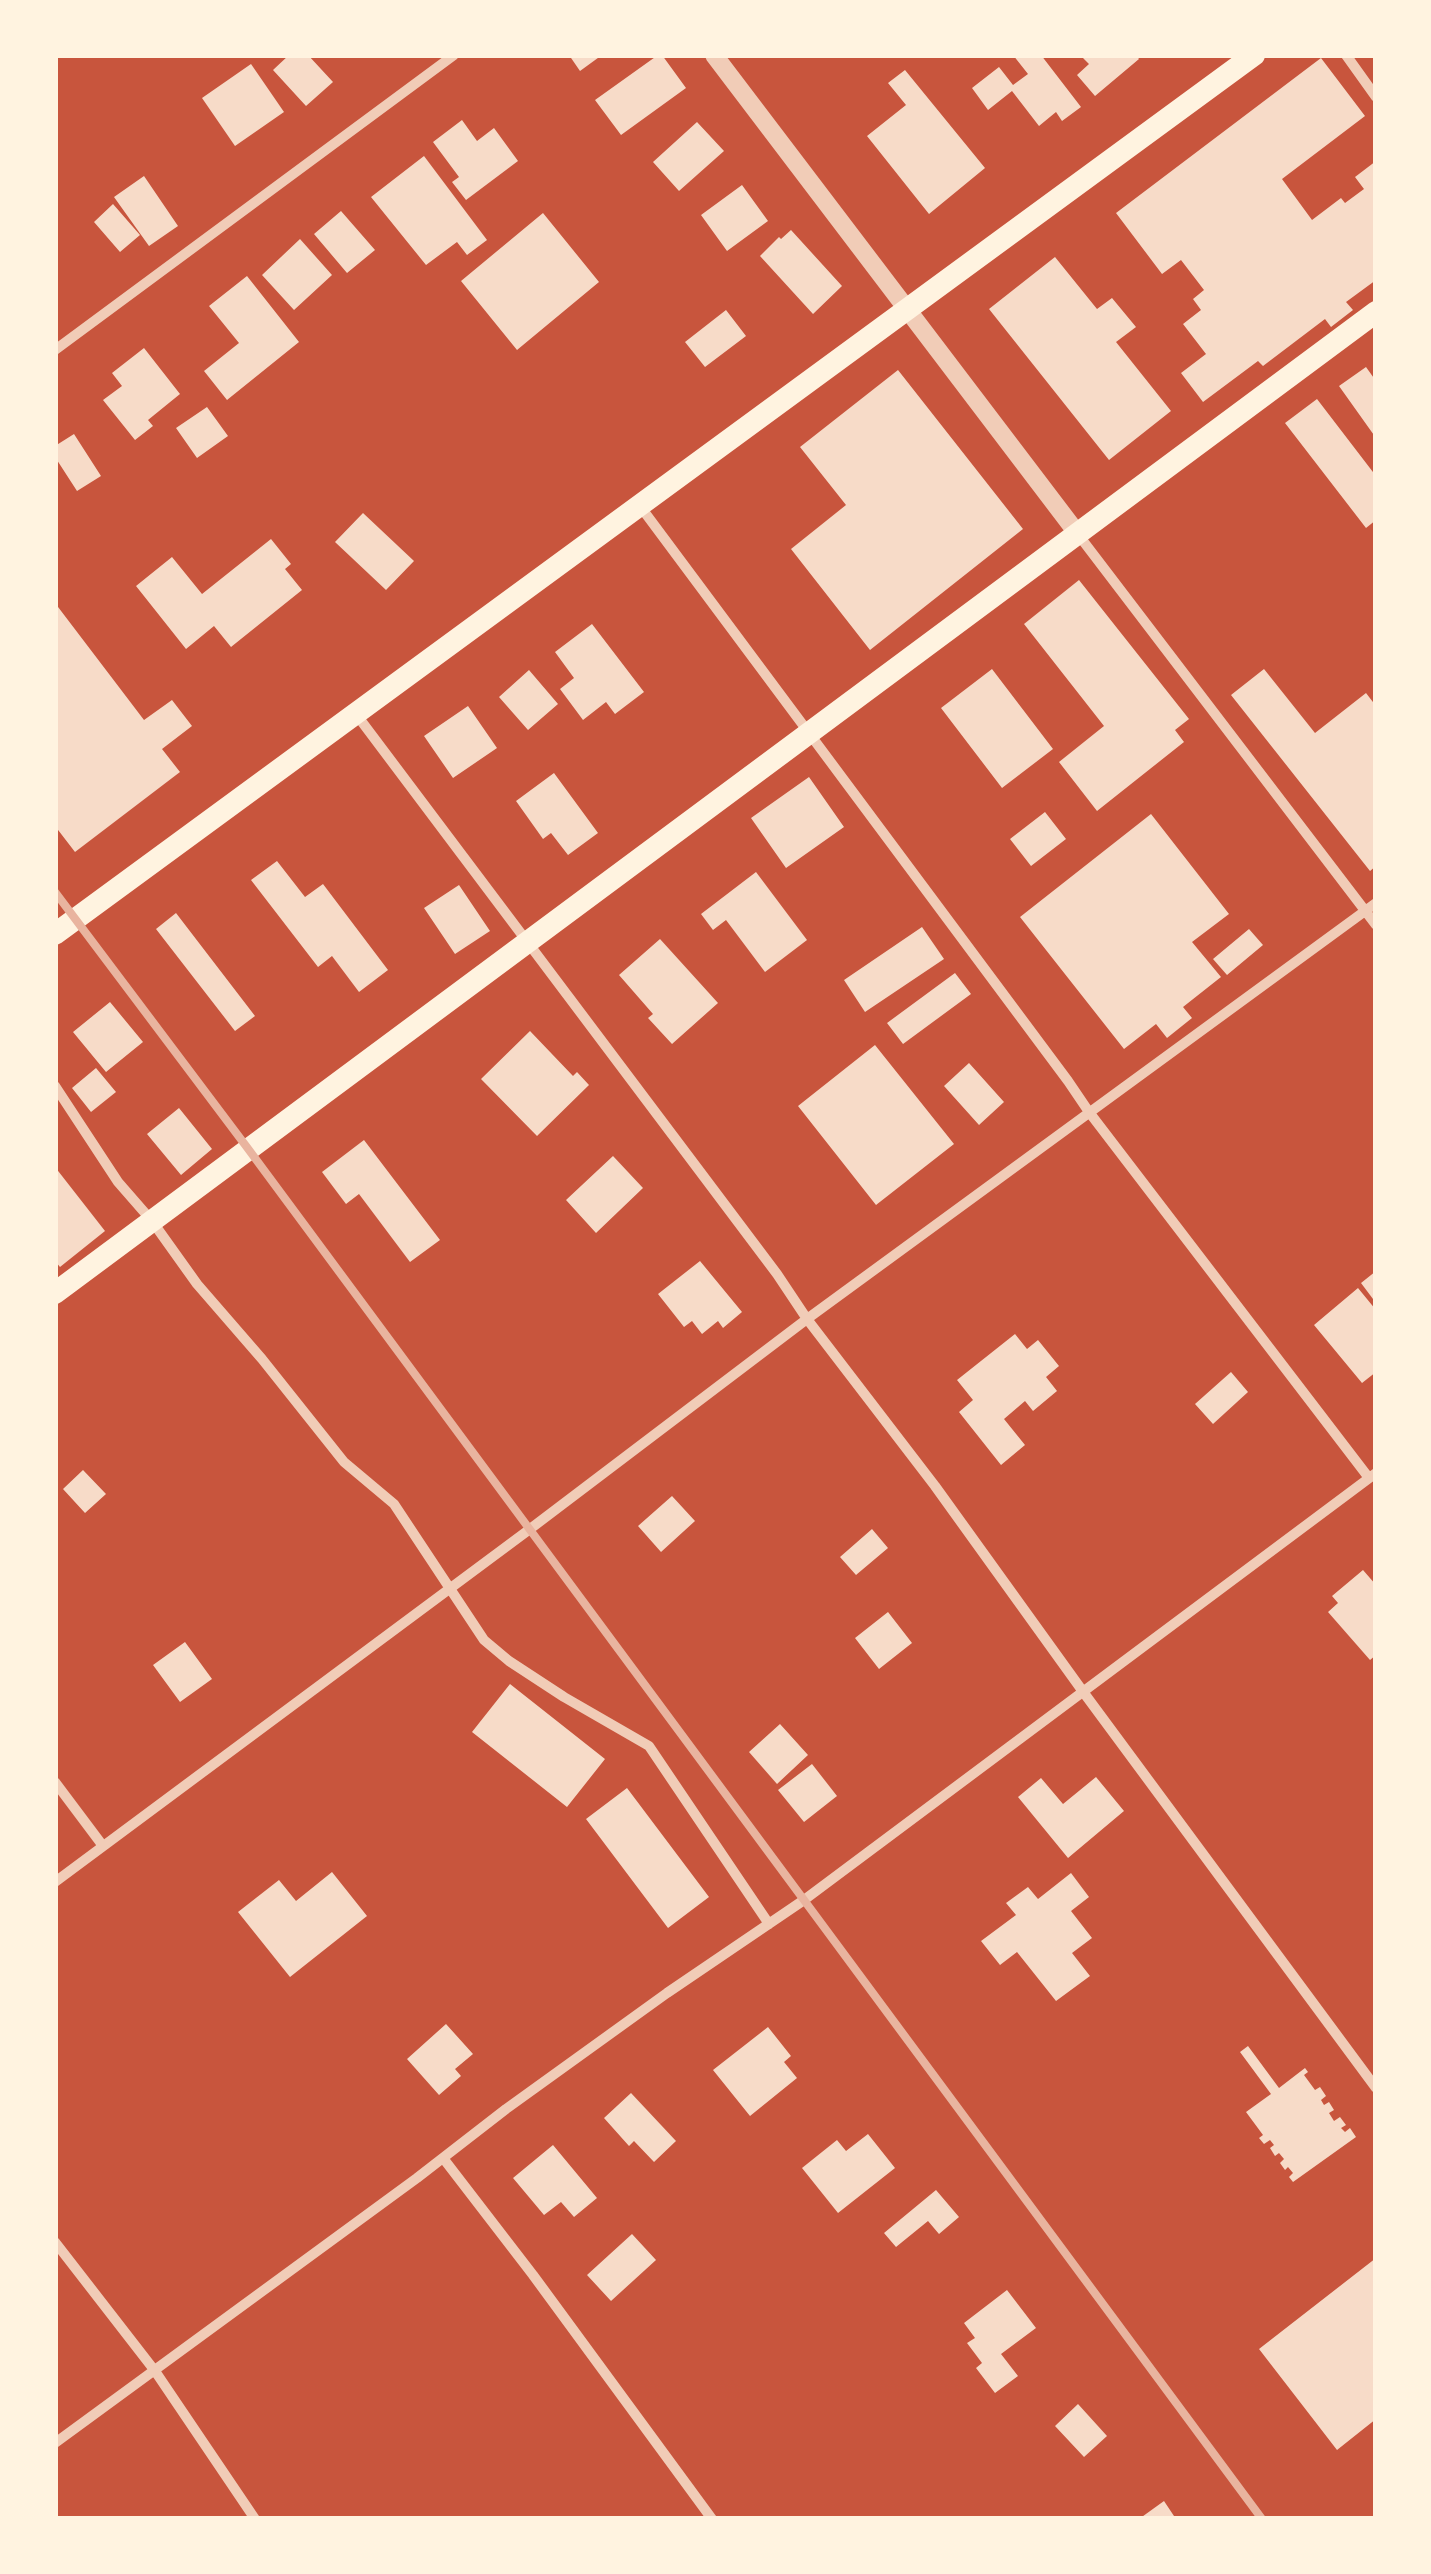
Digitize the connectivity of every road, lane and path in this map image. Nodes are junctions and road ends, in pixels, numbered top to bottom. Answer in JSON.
{"nodes":[{"id":1,"x":454,"y":55,"type":"edge"},
{"id":2,"x":714,"y":55,"type":"edge"},
{"id":3,"x":1254,"y":55,"type":"edge"},
{"id":4,"x":1346,"y":55,"type":"edge"},
{"id":5,"x":1376,"y":97,"type":"edge"},
{"id":6,"x":907,"y":310,"type":"junction"},
{"id":7,"x":1376,"y":312,"type":"edge"},
{"id":8,"x":55,"y":350,"type":"edge"},
{"id":9,"x":640,"y":505,"type":"junction"},
{"id":10,"x":1077,"y":533,"type":"junction"},
{"id":11,"x":355,"y":713,"type":"junction"},
{"id":12,"x":808,"y":732,"type":"junction"},
{"id":13,"x":1371,"y":906,"type":"edge"},
{"id":14,"x":1376,"y":926,"type":"edge"},
{"id":15,"x":55,"y":934,"type":"edge"},
{"id":16,"x":529,"y":942,"type":"junction"},
{"id":17,"x":55,"y":1086,"type":"edge"},
{"id":18,"x":1089,"y":1112,"type":"junction"},
{"id":19,"x":152,"y":1222,"type":"junction"},
{"id":20,"x":55,"y":1293,"type":"edge"},
{"id":21,"x":808,"y":1318,"type":"junction"},
{"id":22,"x":1372,"y":1476,"type":"edge"},
{"id":23,"x":450,"y":1588,"type":"junction"},
{"id":24,"x":1084,"y":1693,"type":"junction"},
{"id":25,"x":55,"y":1782,"type":"edge"},
{"id":26,"x":103,"y":1846,"type":"junction"},
{"id":27,"x":55,"y":1882,"type":"edge"},
{"id":28,"x":769,"y":1924,"type":"junction"},
{"id":29,"x":1376,"y":2088,"type":"edge"},
{"id":30,"x":442,"y":2158,"type":"junction"},
{"id":31,"x":55,"y":2242,"type":"edge"},
{"id":32,"x":155,"y":2371,"type":"junction"},
{"id":33,"x":55,"y":2443,"type":"edge"},
{"id":34,"x":255,"y":2519,"type":"edge"},
{"id":35,"x":712,"y":2519,"type":"edge"}],
"edges":[{"from":1,"to":8,"type":"street"},
{"from":2,"to":6,"type":"street"},
{"from":3,"to":6,"type":"main road"},
{"from":4,"to":5,"type":"street"},
{"from":6,"to":9,"type":"main road"},
{"from":6,"to":10,"type":"street"},
{"from":7,"to":10,"type":"main road"},
{"from":9,"to":11,"type":"main road"},
{"from":9,"to":12,"type":"street"},
{"from":10,"to":12,"type":"main road"},
{"from":10,"to":13,"type":"street"},
{"from":11,"to":15,"type":"main road"},
{"from":11,"to":16,"type":"street"},
{"from":12,"to":16,"type":"main road"},
{"from":12,"to":18,"type":"street"},
{"from":13,"to":14,"type":"street"},
{"from":13,"to":18,"type":"street"},
{"from":16,"to":19,"type":"main road"},
{"from":16,"to":21,"type":"street"},
{"from":17,"to":19,"type":"street"},
{"from":18,"to":21,"type":"street"},
{"from":18,"to":22,"type":"street"},
{"from":19,"to":20,"type":"main road"},
{"from":19,"to":23,"type":"street"},
{"from":21,"to":23,"type":"street"},
{"from":21,"to":24,"type":"street"},
{"from":22,"to":24,"type":"street"},
{"from":23,"to":26,"type":"street"},
{"from":23,"to":28,"type":"street"},
{"from":24,"to":28,"type":"street"},
{"from":24,"to":29,"type":"street"},
{"from":25,"to":26,"type":"street"},
{"from":26,"to":27,"type":"street"},
{"from":28,"to":30,"type":"street"},
{"from":30,"to":32,"type":"street"},
{"from":30,"to":35,"type":"street"},
{"from":31,"to":32,"type":"street"},
{"from":32,"to":33,"type":"street"},
{"from":32,"to":34,"type":"street"}]}
